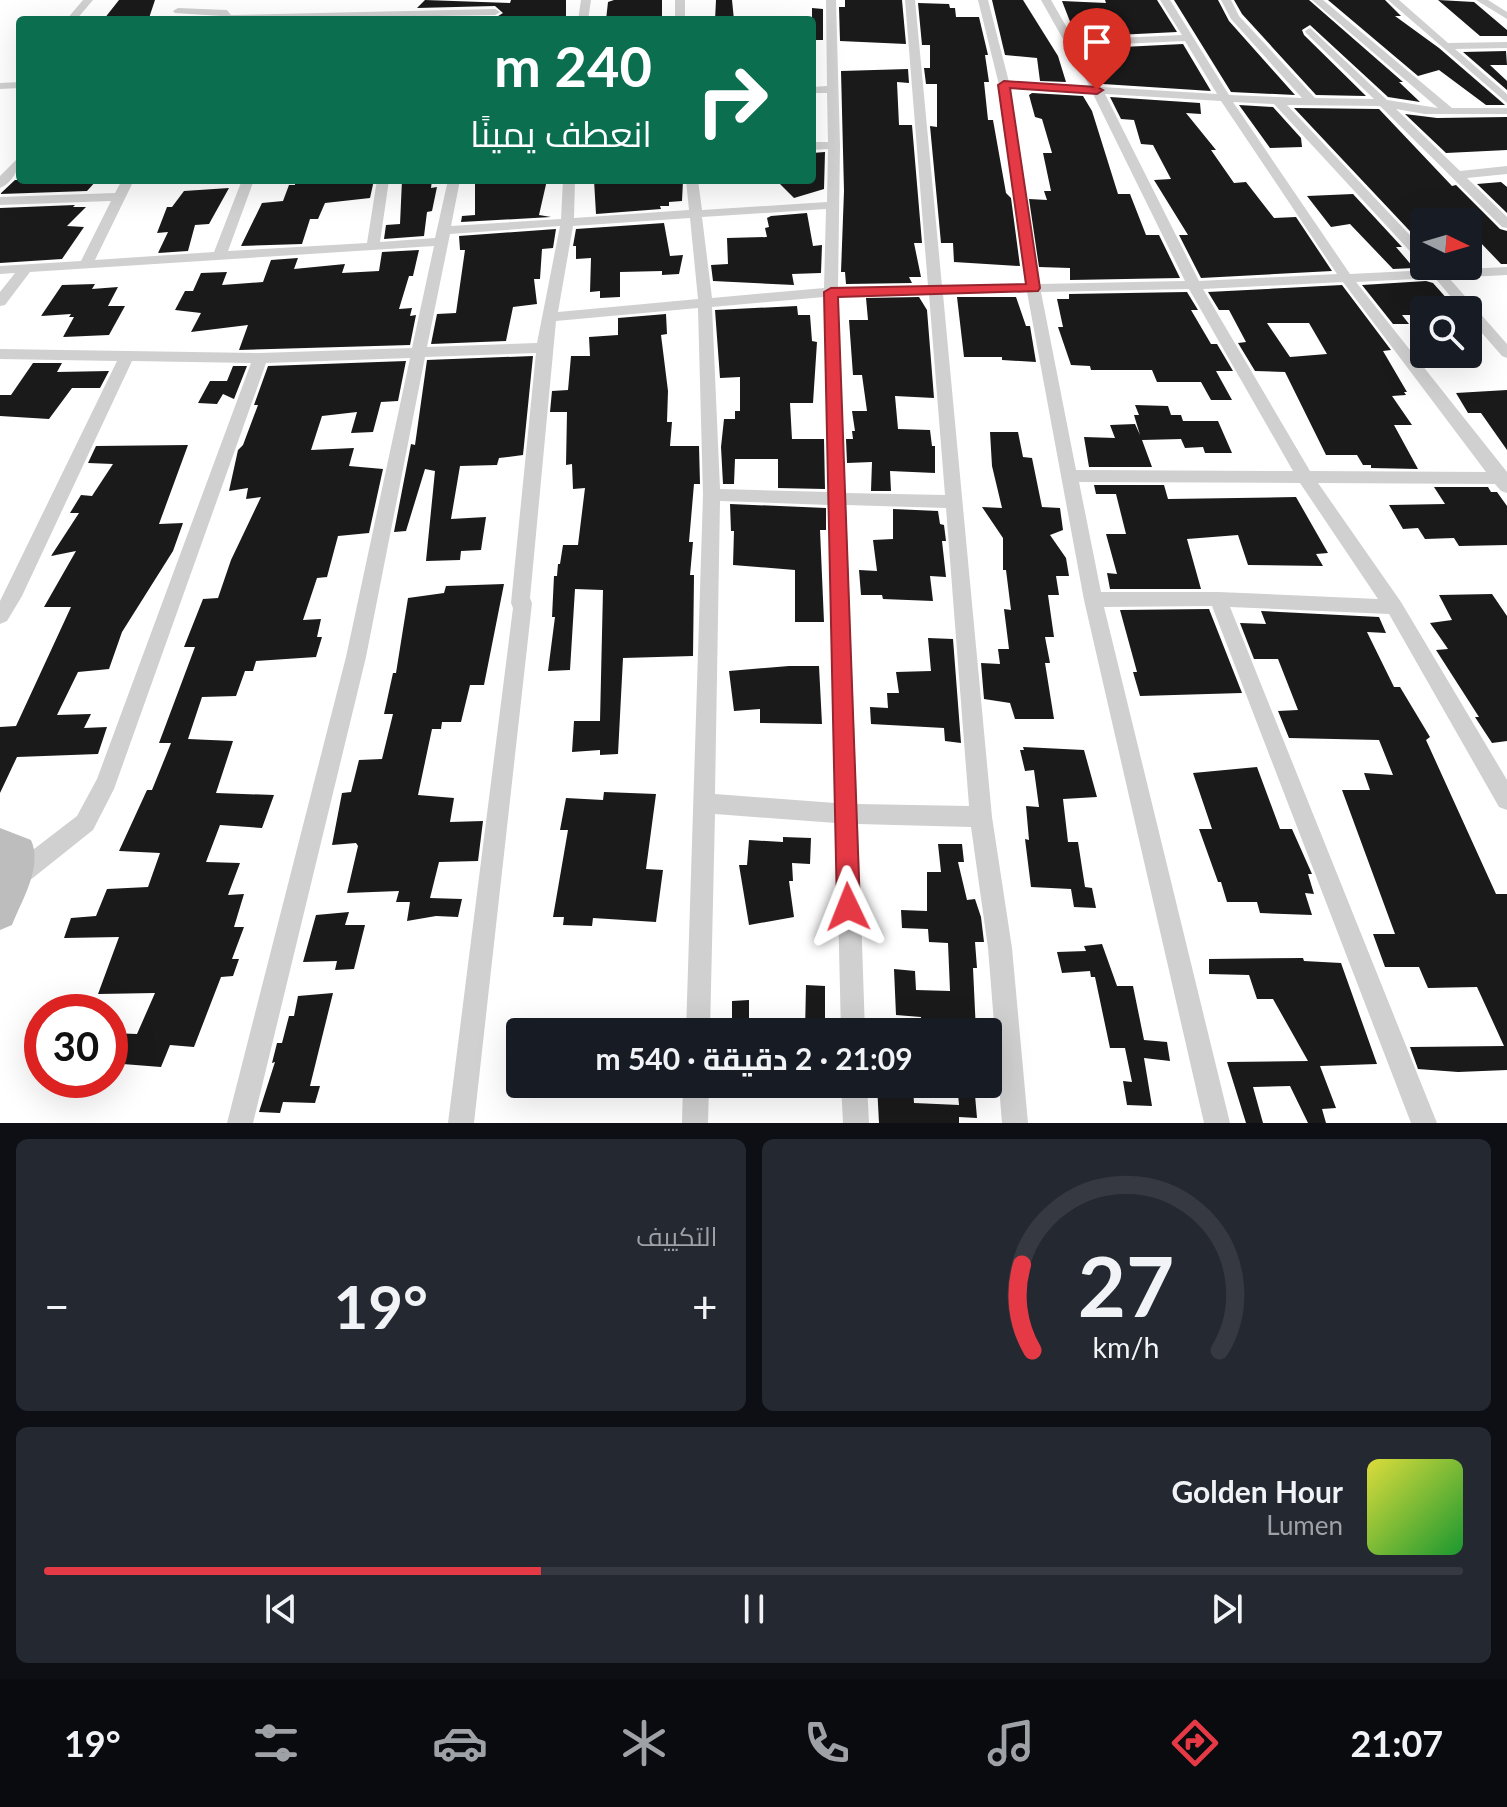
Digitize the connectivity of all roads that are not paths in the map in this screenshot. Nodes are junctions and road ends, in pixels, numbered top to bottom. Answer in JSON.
{"nodes":[{"id":1,"x":88,"y":0,"type":"edge"},
{"id":2,"x":188,"y":0,"type":"edge"},
{"id":3,"x":499,"y":0,"type":"edge"},
{"id":4,"x":831,"y":0,"type":"edge"},
{"id":5,"x":910,"y":0,"type":"edge"},
{"id":6,"x":983,"y":0,"type":"edge"},
{"id":7,"x":1046,"y":0,"type":"edge"},
{"id":8,"x":1165,"y":0,"type":"edge"},
{"id":9,"x":1226,"y":0,"type":"edge"},
{"id":10,"x":1317,"y":0,"type":"edge"},
{"id":11,"x":1393,"y":0,"type":"edge"},
{"id":12,"x":1481,"y":0,"type":"edge"},
{"id":13,"x":278,"y":4,"type":"dead end"},
{"id":14,"x":74,"y":16,"type":"edge"},
{"id":15,"x":175,"y":16,"type":"edge"},
{"id":16,"x":226,"y":16,"type":"edge"},
{"id":17,"x":270,"y":16,"type":"edge"},
{"id":18,"x":494,"y":16,"type":"edge"},
{"id":19,"x":1507,"y":16,"type":"edge"},
{"id":20,"x":1310,"y":31,"type":"dead end"},
{"id":21,"x":1190,"y":38,"type":"junction"},
{"id":22,"x":1072,"y":43,"type":"junction"},
{"id":23,"x":1507,"y":45,"type":"edge"},
{"id":24,"x":1446,"y":46,"type":"junction"},
{"id":25,"x":1004,"y":85,"type":"junction"},
{"id":26,"x":832,"y":89,"type":"junction"},
{"id":27,"x":816,"y":90,"type":"edge"},
{"id":28,"x":1097,"y":90,"type":"junction"},
{"id":29,"x":1225,"y":98,"type":"junction"},
{"id":30,"x":1507,"y":100,"type":"edge"},
{"id":31,"x":1277,"y":101,"type":"junction"},
{"id":32,"x":1312,"y":102,"type":"junction"},
{"id":33,"x":1383,"y":103,"type":"junction"},
{"id":34,"x":1449,"y":111,"type":"junction"},
{"id":35,"x":1507,"y":111,"type":"edge"},
{"id":36,"x":834,"y":145,"type":"junction"},
{"id":37,"x":816,"y":146,"type":"edge"},
{"id":38,"x":16,"y":165,"type":"edge"},
{"id":39,"x":1507,"y":170,"type":"edge"},
{"id":40,"x":1458,"y":175,"type":"junction"},
{"id":41,"x":0,"y":184,"type":"edge"},
{"id":42,"x":126,"y":184,"type":"edge"},
{"id":43,"x":247,"y":184,"type":"edge"},
{"id":44,"x":382,"y":184,"type":"edge"},
{"id":45,"x":453,"y":184,"type":"edge"},
{"id":46,"x":569,"y":184,"type":"edge"},
{"id":47,"x":692,"y":184,"type":"edge"},
{"id":48,"x":119,"y":197,"type":"junction"},
{"id":49,"x":0,"y":201,"type":"edge"},
{"id":50,"x":832,"y":205,"type":"junction"},
{"id":51,"x":695,"y":215,"type":"junction"},
{"id":52,"x":567,"y":221,"type":"junction"},
{"id":53,"x":1507,"y":224,"type":"edge"},
{"id":54,"x":442,"y":236,"type":"junction"},
{"id":55,"x":1410,"y":243,"type":"edge"},
{"id":56,"x":373,"y":246,"type":"junction"},
{"id":57,"x":219,"y":258,"type":"junction"},
{"id":58,"x":86,"y":265,"type":"junction"},
{"id":59,"x":25,"y":269,"type":"junction"},
{"id":60,"x":0,"y":270,"type":"edge"},
{"id":61,"x":1482,"y":271,"type":"edge"},
{"id":62,"x":1507,"y":271,"type":"edge"},
{"id":63,"x":1410,"y":273,"type":"edge"},
{"id":64,"x":1347,"y":279,"type":"junction"},
{"id":65,"x":1444,"y":280,"type":"edge"},
{"id":66,"x":1194,"y":285,"type":"junction"},
{"id":67,"x":1033,"y":288,"type":"junction"},
{"id":68,"x":937,"y":290,"type":"junction"},
{"id":69,"x":831,"y":292,"type":"junction"},
{"id":70,"x":0,"y":302,"type":"edge"},
{"id":71,"x":705,"y":303,"type":"junction"},
{"id":72,"x":548,"y":317,"type":"junction"},
{"id":73,"x":544,"y":348,"type":"junction"},
{"id":74,"x":417,"y":352,"type":"junction"},
{"id":75,"x":1507,"y":353,"type":"edge"},
{"id":76,"x":0,"y":354,"type":"edge"},
{"id":77,"x":127,"y":356,"type":"junction"},
{"id":78,"x":260,"y":358,"type":"junction"},
{"id":79,"x":1067,"y":476,"type":"junction"},
{"id":80,"x":1306,"y":479,"type":"junction"},
{"id":81,"x":1505,"y":481,"type":"edge"},
{"id":82,"x":712,"y":495,"type":"junction"},
{"id":83,"x":836,"y":498,"type":"junction"},
{"id":84,"x":955,"y":502,"type":"junction"},
{"id":85,"x":1218,"y":599,"type":"junction"},
{"id":86,"x":1093,"y":600,"type":"junction"},
{"id":87,"x":1394,"y":607,"type":"junction"},
{"id":88,"x":0,"y":616,"type":"edge"},
{"id":89,"x":1507,"y":800,"type":"edge"},
{"id":90,"x":704,"y":803,"type":"junction"},
{"id":91,"x":845,"y":814,"type":"junction"},
{"id":92,"x":981,"y":817,"type":"junction"},
{"id":93,"x":0,"y":843,"type":"edge"},
{"id":94,"x":15,"y":877,"type":"junction"},
{"id":95,"x":0,"y":913,"type":"edge"},
{"id":96,"x":698,"y":1018,"type":"edge"},
{"id":97,"x":852,"y":1018,"type":"edge"},
{"id":98,"x":696,"y":1098,"type":"edge"},
{"id":99,"x":855,"y":1098,"type":"edge"},
{"id":100,"x":240,"y":1123,"type":"edge"},
{"id":101,"x":461,"y":1123,"type":"edge"},
{"id":102,"x":695,"y":1123,"type":"edge"},
{"id":103,"x":856,"y":1123,"type":"edge"},
{"id":104,"x":1015,"y":1123,"type":"edge"},
{"id":105,"x":1217,"y":1123,"type":"edge"},
{"id":106,"x":1424,"y":1123,"type":"edge"}],
"edges":[{"from":1,"to":14,"type":"street"},
{"from":2,"to":15,"type":"street"},
{"from":3,"to":18,"type":"street"},
{"from":4,"to":26,"type":"street"},
{"from":5,"to":68,"type":"street"},
{"from":6,"to":25,"type":"street"},
{"from":7,"to":22,"type":"street"},
{"from":8,"to":21,"type":"street"},
{"from":9,"to":32,"type":"street"},
{"from":10,"to":34,"type":"street"},
{"from":11,"to":24,"type":"street"},
{"from":12,"to":19,"type":"street"},
{"from":13,"to":17,"type":"street"},
{"from":15,"to":16,"type":"street"},
{"from":20,"to":33,"type":"street"},
{"from":21,"to":22,"type":"street"},
{"from":21,"to":29,"type":"street"},
{"from":22,"to":28,"type":"street"},
{"from":23,"to":24,"type":"street"},
{"from":24,"to":30,"type":"street"},
{"from":25,"to":28,"type":"street"},
{"from":25,"to":67,"type":"street"},
{"from":26,"to":27,"type":"street"},
{"from":26,"to":36,"type":"street"},
{"from":28,"to":29,"type":"street"},
{"from":28,"to":66,"type":"street"},
{"from":29,"to":31,"type":"street"},
{"from":29,"to":64,"type":"street"},
{"from":31,"to":32,"type":"street"},
{"from":31,"to":55,"type":"street"},
{"from":32,"to":33,"type":"street"},
{"from":33,"to":34,"type":"street"},
{"from":33,"to":40,"type":"street"},
{"from":34,"to":35,"type":"street"},
{"from":36,"to":37,"type":"street"},
{"from":36,"to":50,"type":"street"},
{"from":38,"to":41,"type":"street"},
{"from":39,"to":40,"type":"street"},
{"from":40,"to":53,"type":"street"},
{"from":42,"to":48,"type":"street"},
{"from":43,"to":57,"type":"street"},
{"from":44,"to":56,"type":"street"},
{"from":45,"to":54,"type":"street"},
{"from":46,"to":52,"type":"street"},
{"from":47,"to":51,"type":"street"},
{"from":48,"to":49,"type":"street"},
{"from":48,"to":58,"type":"street"},
{"from":50,"to":51,"type":"street"},
{"from":50,"to":69,"type":"street"},
{"from":51,"to":52,"type":"street"},
{"from":51,"to":71,"type":"street"},
{"from":52,"to":54,"type":"street"},
{"from":52,"to":72,"type":"street"},
{"from":54,"to":56,"type":"street"},
{"from":54,"to":74,"type":"street"},
{"from":56,"to":57,"type":"street"},
{"from":57,"to":58,"type":"street"},
{"from":58,"to":59,"type":"street"},
{"from":59,"to":60,"type":"street"},
{"from":59,"to":70,"type":"street"},
{"from":61,"to":62,"type":"street"},
{"from":63,"to":64,"type":"street"},
{"from":64,"to":66,"type":"street"},
{"from":64,"to":81,"type":"street"},
{"from":65,"to":75,"type":"street"},
{"from":66,"to":67,"type":"street"},
{"from":66,"to":80,"type":"street"},
{"from":67,"to":68,"type":"street"},
{"from":67,"to":79,"type":"street"},
{"from":68,"to":69,"type":"street"},
{"from":68,"to":84,"type":"street"},
{"from":69,"to":71,"type":"street"},
{"from":69,"to":83,"type":"street"},
{"from":71,"to":72,"type":"street"},
{"from":71,"to":82,"type":"street"},
{"from":72,"to":73,"type":"street"},
{"from":73,"to":74,"type":"street"},
{"from":73,"to":101,"type":"street"},
{"from":74,"to":78,"type":"street"},
{"from":74,"to":100,"type":"street"},
{"from":76,"to":77,"type":"street"},
{"from":77,"to":78,"type":"street"},
{"from":77,"to":88,"type":"street"},
{"from":78,"to":94,"type":"street"},
{"from":79,"to":80,"type":"street"},
{"from":79,"to":86,"type":"street"},
{"from":80,"to":81,"type":"street"},
{"from":80,"to":87,"type":"street"},
{"from":82,"to":83,"type":"street"},
{"from":82,"to":90,"type":"street"},
{"from":83,"to":84,"type":"street"},
{"from":83,"to":91,"type":"street"},
{"from":84,"to":92,"type":"street"},
{"from":85,"to":86,"type":"street"},
{"from":85,"to":87,"type":"street"},
{"from":85,"to":106,"type":"street"},
{"from":86,"to":105,"type":"street"},
{"from":87,"to":89,"type":"street"},
{"from":90,"to":91,"type":"street"},
{"from":90,"to":96,"type":"street"},
{"from":91,"to":92,"type":"street"},
{"from":91,"to":97,"type":"street"},
{"from":92,"to":104,"type":"street"},
{"from":93,"to":94,"type":"street"},
{"from":94,"to":95,"type":"street"},
{"from":98,"to":102,"type":"street"},
{"from":99,"to":103,"type":"street"}]}
